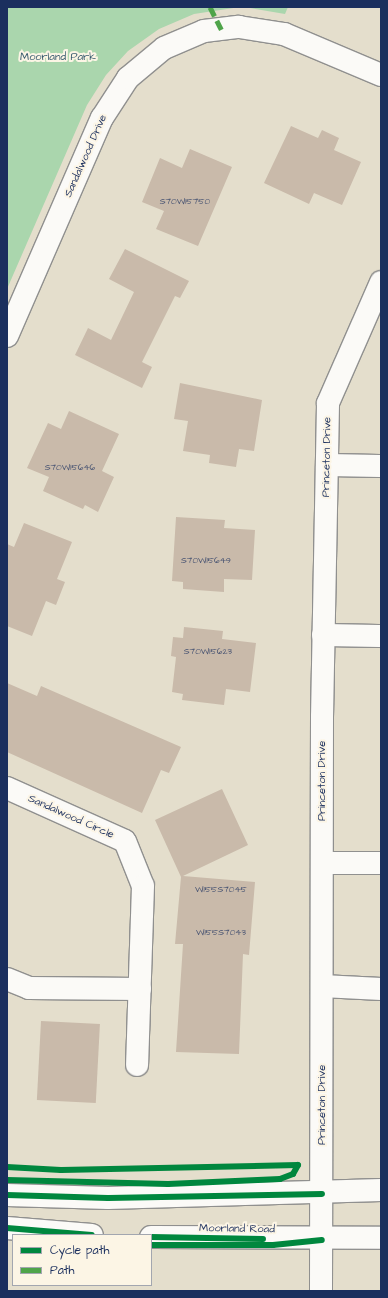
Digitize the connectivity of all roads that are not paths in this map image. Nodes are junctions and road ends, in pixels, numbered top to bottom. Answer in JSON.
{"nodes":[{"id":1,"x":381,"y":75,"type":"edge"},
{"id":2,"x":381,"y":282,"type":"edge"},
{"id":3,"x":7,"y":336,"type":"edge"},
{"id":4,"x":326,"y":465,"type":"junction"},
{"id":5,"x":381,"y":466,"type":"edge"},
{"id":6,"x":324,"y":635,"type":"junction"},
{"id":7,"x":381,"y":636,"type":"edge"},
{"id":8,"x":8,"y":792,"type":"edge"},
{"id":9,"x":322,"y":863,"type":"junction"},
{"id":10,"x":381,"y":863,"type":"edge"},
{"id":11,"x":7,"y":979,"type":"edge"},
{"id":12,"x":322,"y":986,"type":"junction"},
{"id":13,"x":140,"y":989,"type":"junction"},
{"id":14,"x":381,"y":990,"type":"edge"},
{"id":15,"x":137,"y":1065,"type":"dead end"},
{"id":16,"x":381,"y":1190,"type":"edge"},
{"id":17,"x":322,"y":1194,"type":"junction"},
{"id":18,"x":7,"y":1195,"type":"edge"},
{"id":19,"x":7,"y":1228,"type":"edge"},
{"id":20,"x":80,"y":1234,"type":"edge"},
{"id":21,"x":152,"y":1237,"type":"edge"},
{"id":22,"x":381,"y":1238,"type":"edge"},
{"id":23,"x":322,"y":1240,"type":"junction"},
{"id":24,"x":321,"y":1291,"type":"edge"}],
"edges":[{"from":1,"to":3,"type":"street","name":"Sandalwood Drive"},
{"from":2,"to":4,"type":"street","name":"Princeton Drive"},
{"from":4,"to":5,"type":"street"},
{"from":4,"to":6,"type":"street","name":"Princeton Drive"},
{"from":6,"to":7,"type":"street"},
{"from":6,"to":9,"type":"street","name":"Princeton Drive"},
{"from":8,"to":13,"type":"street","name":"Sandalwood Circle"},
{"from":9,"to":10,"type":"street"},
{"from":9,"to":12,"type":"street","name":"Princeton Drive"},
{"from":11,"to":13,"type":"street"},
{"from":12,"to":14,"type":"street"},
{"from":12,"to":17,"type":"street","name":"Princeton Drive"},
{"from":13,"to":15,"type":"street","name":"Sandalwood Circle"},
{"from":16,"to":17,"type":"street"},
{"from":17,"to":18,"type":"street"},
{"from":17,"to":23,"type":"street","name":"Princeton Drive"},
{"from":19,"to":20,"type":"street"},
{"from":21,"to":23,"type":"street","name":"Moorland Road"},
{"from":22,"to":23,"type":"street","name":"Moorland Road"},
{"from":23,"to":24,"type":"street","name":"Princeton Drive"}]}
